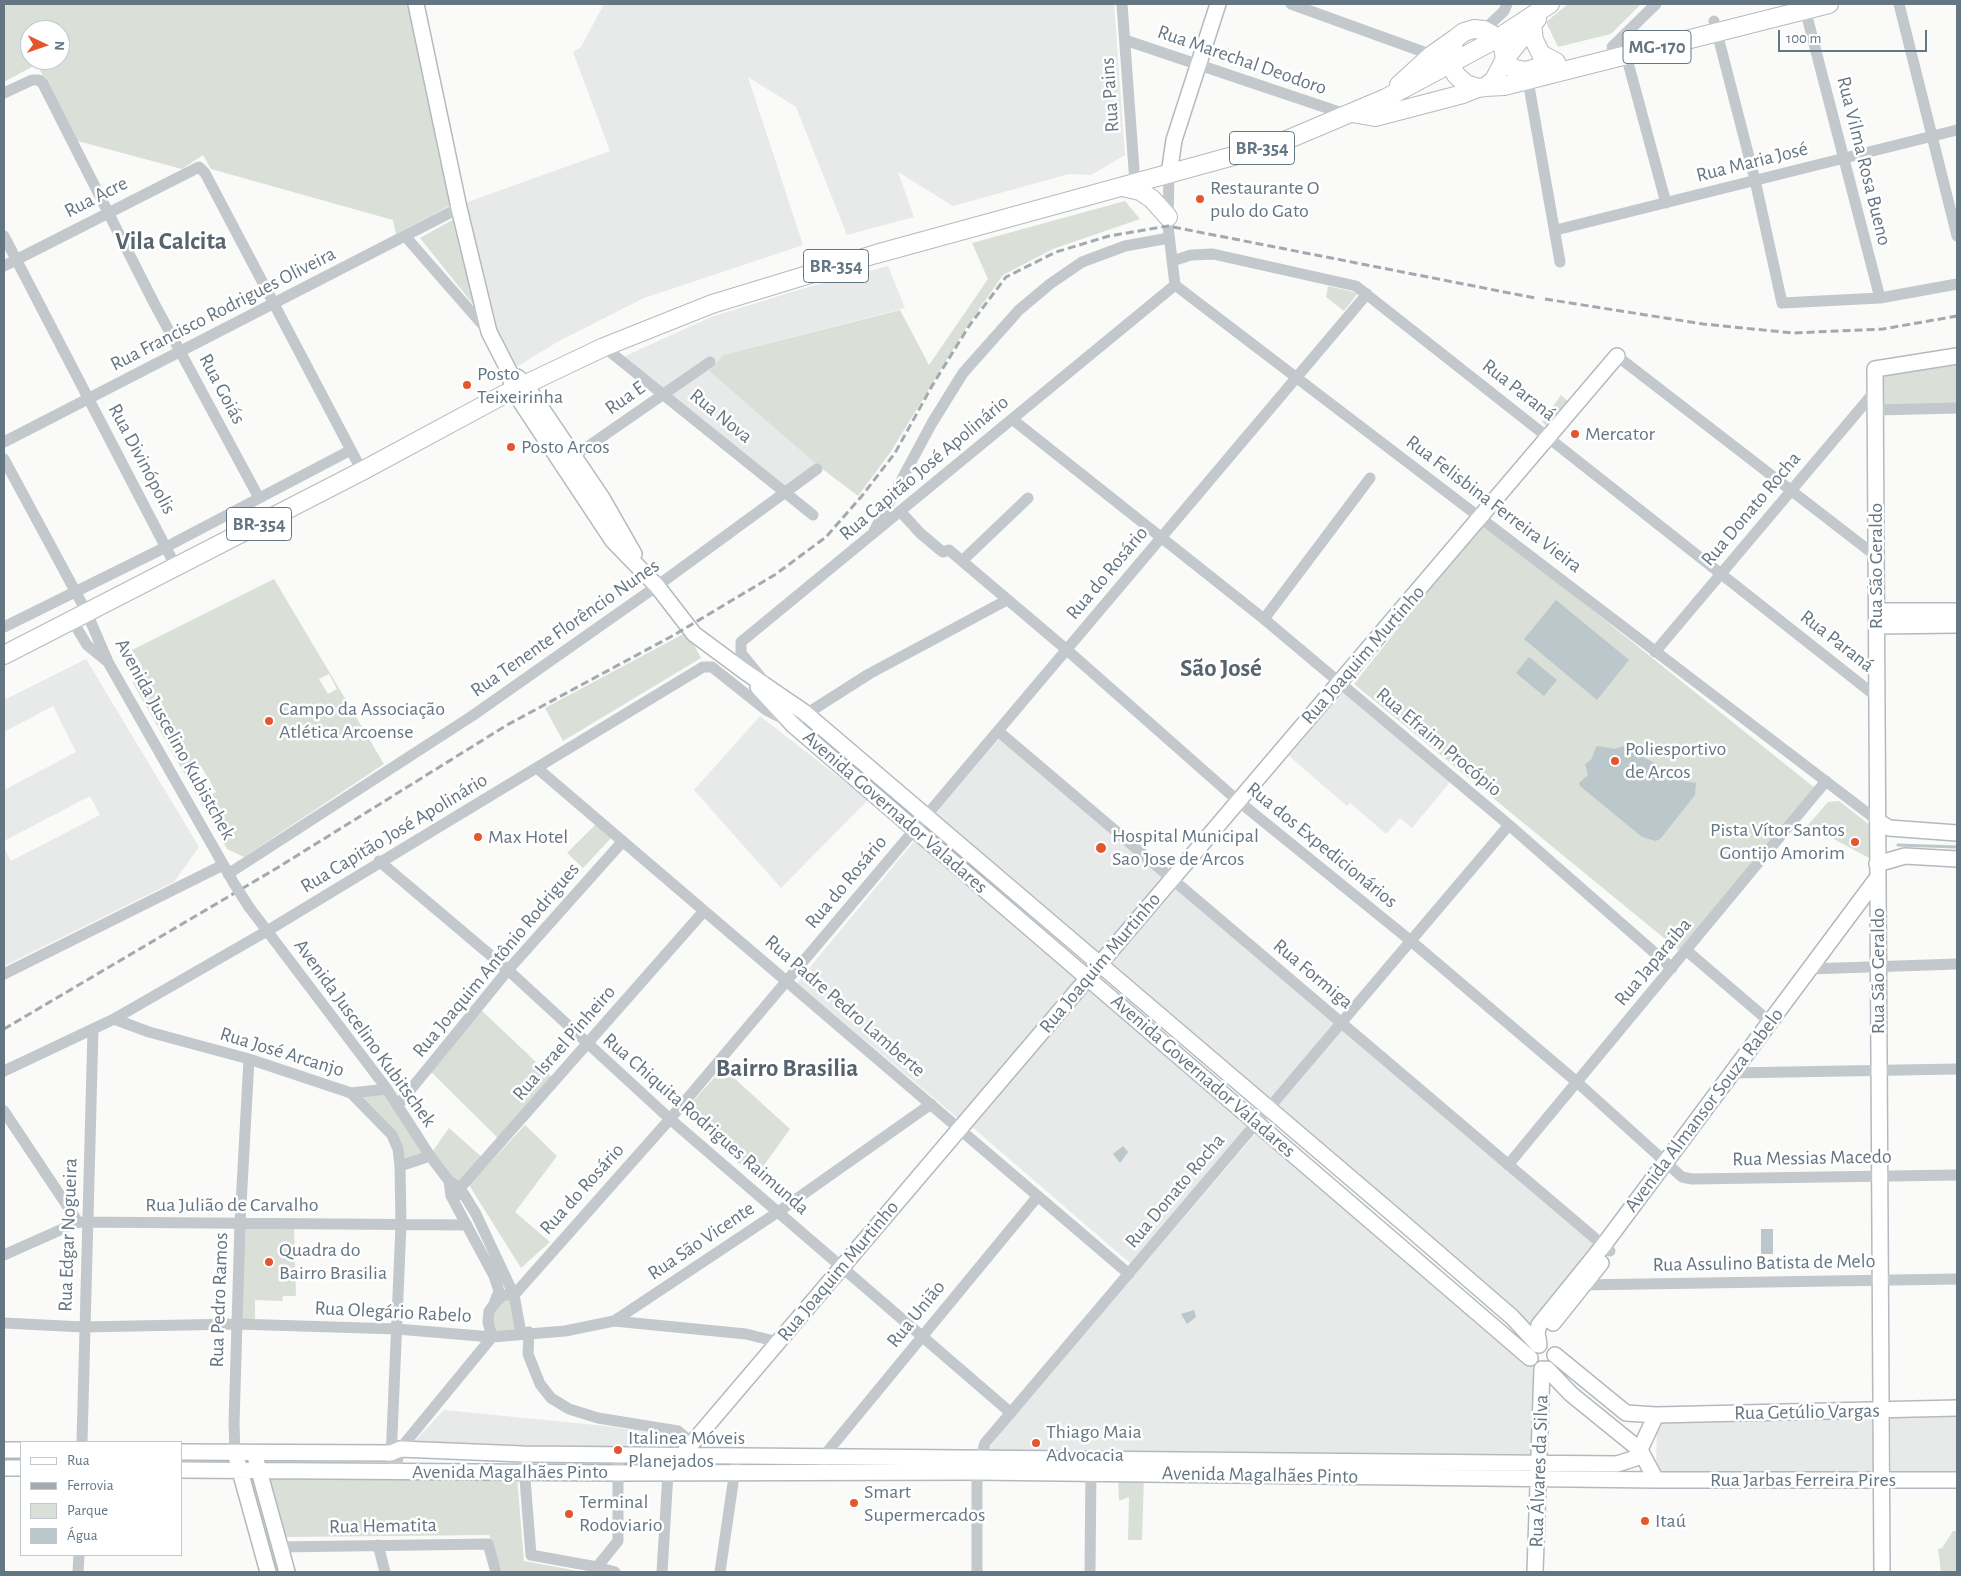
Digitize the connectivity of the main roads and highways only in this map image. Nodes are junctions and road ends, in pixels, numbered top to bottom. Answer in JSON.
{"nodes":[{"id":1,"x":1782,"y":4,"type":"edge"},
{"id":2,"x":1829,"y":4,"type":"edge"},
{"id":3,"x":1548,"y":5,"type":"edge"},
{"id":4,"x":1805,"y":7,"type":"edge"},
{"id":5,"x":1532,"y":25,"type":"junction"},
{"id":6,"x":1716,"y":26,"type":"junction"},
{"id":7,"x":1491,"y":34,"type":"junction"},
{"id":8,"x":1456,"y":38,"type":"junction"},
{"id":9,"x":1621,"y":49,"type":"junction"},
{"id":10,"x":1504,"y":61,"type":"junction"},
{"id":11,"x":1556,"y":62,"type":"junction"},
{"id":12,"x":1451,"y":65,"type":"junction"},
{"id":13,"x":1527,"y":75,"type":"junction"},
{"id":14,"x":1482,"y":87,"type":"junction"},
{"id":15,"x":1386,"y":98,"type":"junction"},
{"id":16,"x":1350,"y":114,"type":"junction"},
{"id":17,"x":1129,"y":185,"type":"junction"},
{"id":18,"x":1168,"y":217,"type":"road end"},
{"id":19,"x":4,"y":655,"type":"edge"}],
"edges":[{"from":1,"to":6,"type":"main road","number":"MG-170"},
{"from":2,"to":4,"type":"main road","number":"MG-170"},
{"from":3,"to":5,"type":"main road"},
{"from":3,"to":7,"type":"main road","number":"BR-354"},
{"from":4,"to":6,"type":"main road","number":"MG-170"},
{"from":5,"to":10,"type":"main road"},
{"from":5,"to":11,"type":"main road"},
{"from":6,"to":9,"type":"main road","number":"MG-170"},
{"from":7,"to":8,"type":"main road"},
{"from":7,"to":10,"type":"main road"},
{"from":7,"to":12,"type":"main road","number":"BR-354"},
{"from":8,"to":12,"type":"main road"},
{"from":8,"to":15,"type":"main road"},
{"from":9,"to":11,"type":"main road","number":"MG-170"},
{"from":9,"to":13,"type":"main road","number":"MG-170"},
{"from":10,"to":13,"type":"main road"},
{"from":10,"to":14,"type":"main road"},
{"from":11,"to":13,"type":"main road","number":"MG-170"},
{"from":12,"to":14,"type":"main road"},
{"from":12,"to":15,"type":"main road","number":"BR-354"},
{"from":13,"to":14,"type":"main road","number":"MG-170"},
{"from":14,"to":16,"type":"main road"},
{"from":15,"to":16,"type":"main road","number":"BR-354"},
{"from":16,"to":17,"type":"main road","number":"BR-354"},
{"from":17,"to":18,"type":"main road"},
{"from":17,"to":19,"type":"main road","number":"BR-354"}]}
